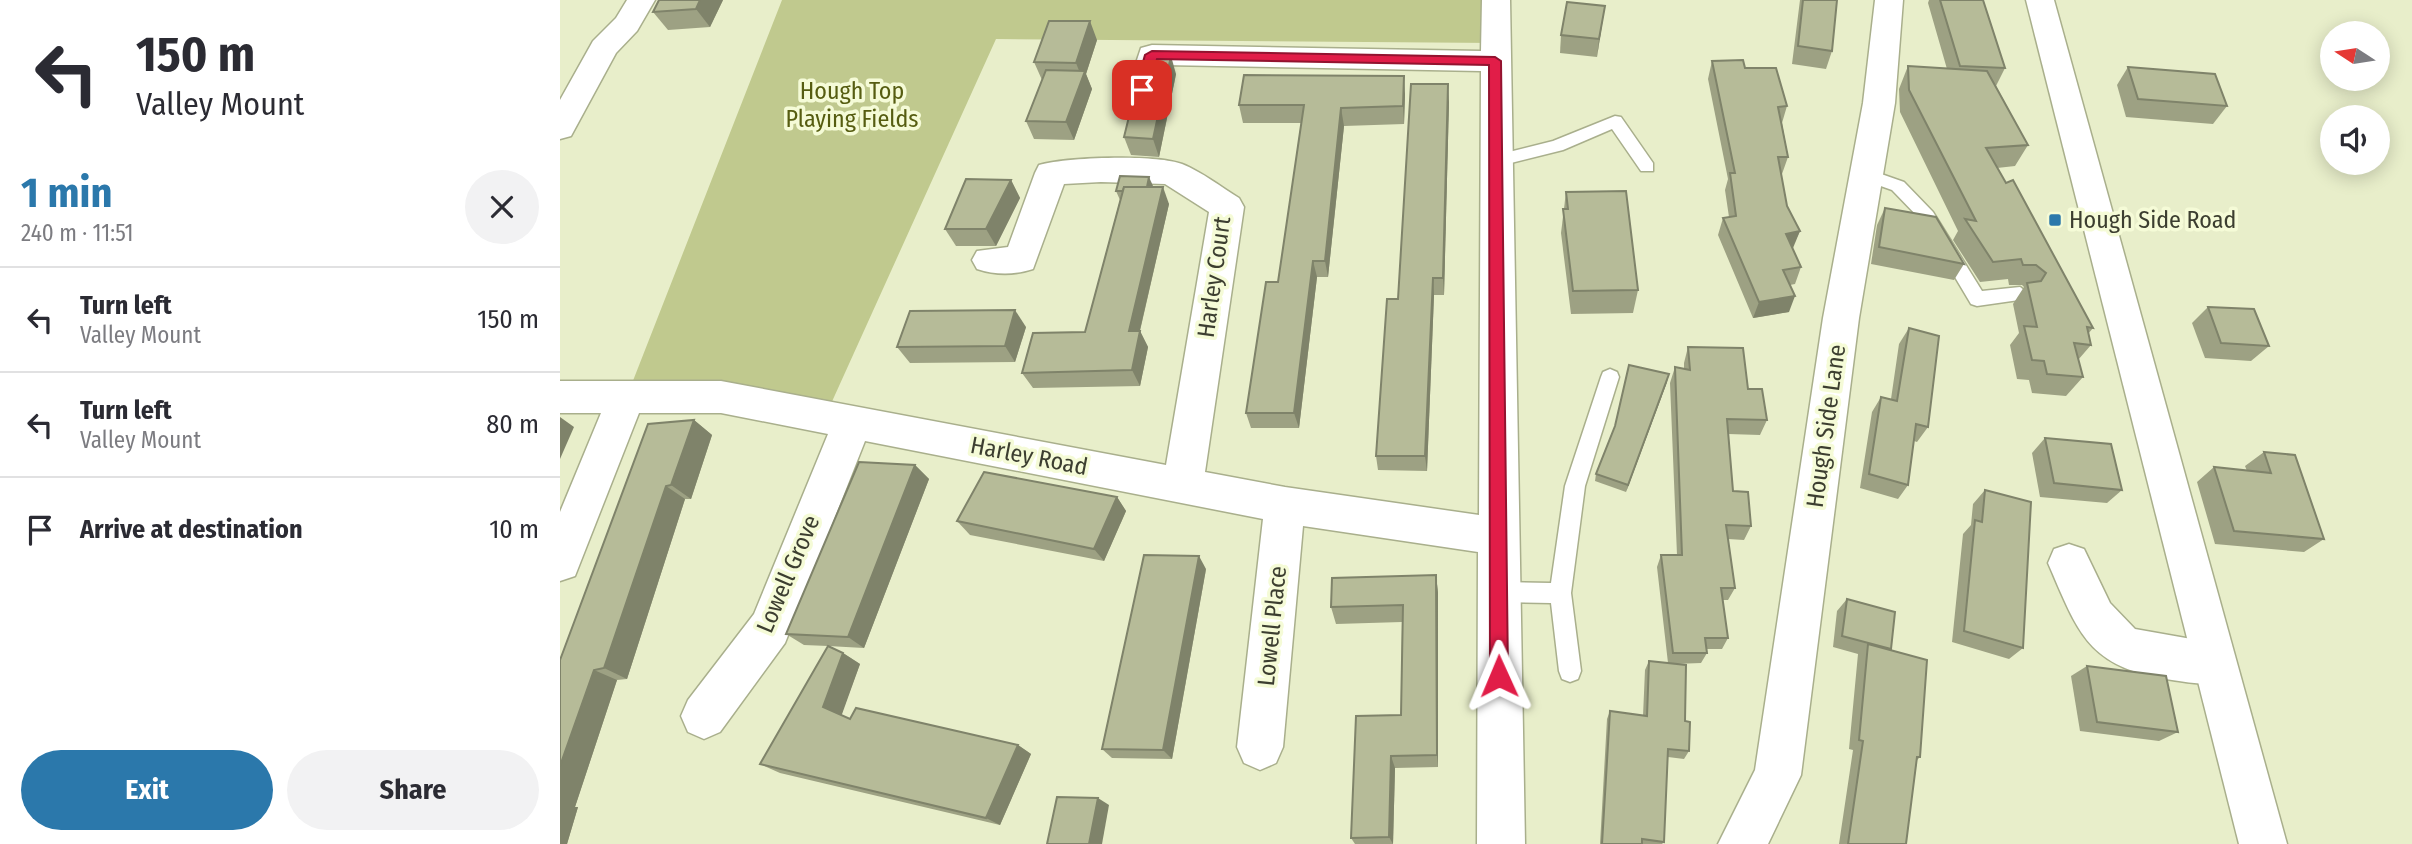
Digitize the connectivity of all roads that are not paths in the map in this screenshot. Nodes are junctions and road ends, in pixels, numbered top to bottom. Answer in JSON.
{"nodes":[{"id":1,"x":641,"y":0,"type":"edge"},
{"id":2,"x":1496,"y":0,"type":"edge"},
{"id":3,"x":1889,"y":0,"type":"edge"},
{"id":4,"x":2040,"y":0,"type":"edge"},
{"id":5,"x":1495,"y":61,"type":"junction"},
{"id":6,"x":1142,"y":90,"type":"edge"},
{"id":7,"x":560,"y":128,"type":"edge"},
{"id":8,"x":1496,"y":161,"type":"junction"},
{"id":9,"x":1647,"y":167,"type":"dead end"},
{"id":10,"x":1867,"y":175,"type":"junction"},
{"id":11,"x":989,"y":260,"type":"dead end"},
{"id":12,"x":2020,"y":294,"type":"dead end"},
{"id":13,"x":1610,"y":377,"type":"dead end"},
{"id":14,"x":627,"y":396,"type":"junction"},
{"id":15,"x":560,"y":397,"type":"edge"},
{"id":16,"x":853,"y":421,"type":"junction"},
{"id":17,"x":1183,"y":485,"type":"junction"},
{"id":18,"x":1284,"y":505,"type":"junction"},
{"id":19,"x":1497,"y":536,"type":"junction"},
{"id":20,"x":560,"y":562,"type":"edge"},
{"id":21,"x":2069,"y":563,"type":"dead end"},
{"id":22,"x":1497,"y":592,"type":"junction"},
{"id":23,"x":1560,"y":593,"type":"junction"},
{"id":24,"x":2214,"y":664,"type":"junction"},
{"id":25,"x":1570,"y":671,"type":"dead end"},
{"id":26,"x":704,"y":716,"type":"dead end"},
{"id":27,"x":1260,"y":747,"type":"dead end"},
{"id":28,"x":1501,"y":844,"type":"edge"},
{"id":29,"x":1742,"y":844,"type":"edge"},
{"id":30,"x":2263,"y":844,"type":"edge"}],
"edges":[{"from":1,"to":7,"type":"street"},
{"from":2,"to":5,"type":"street"},
{"from":3,"to":10,"type":"street","name":"Hough Side Lane"},
{"from":4,"to":24,"type":"street"},
{"from":5,"to":6,"type":"street"},
{"from":5,"to":8,"type":"street"},
{"from":8,"to":9,"type":"lane"},
{"from":8,"to":19,"type":"street"},
{"from":10,"to":12,"type":"lane"},
{"from":10,"to":29,"type":"street","name":"Hough Side Lane"},
{"from":11,"to":17,"type":"street","name":"Harley Court"},
{"from":13,"to":23,"type":"lane"},
{"from":14,"to":15,"type":"street","name":"Harley Road"},
{"from":14,"to":16,"type":"street","name":"Harley Road"},
{"from":14,"to":20,"type":"street"},
{"from":16,"to":17,"type":"street","name":"Harley Road"},
{"from":16,"to":26,"type":"street","name":"Lowell Grove"},
{"from":17,"to":18,"type":"street","name":"Harley Road"},
{"from":18,"to":19,"type":"street","name":"Harley Road"},
{"from":18,"to":27,"type":"street","name":"Lowell Place"},
{"from":19,"to":22,"type":"street"},
{"from":21,"to":24,"type":"street"},
{"from":22,"to":23,"type":"lane"},
{"from":22,"to":28,"type":"street"},
{"from":23,"to":25,"type":"lane"},
{"from":24,"to":30,"type":"street"}]}
